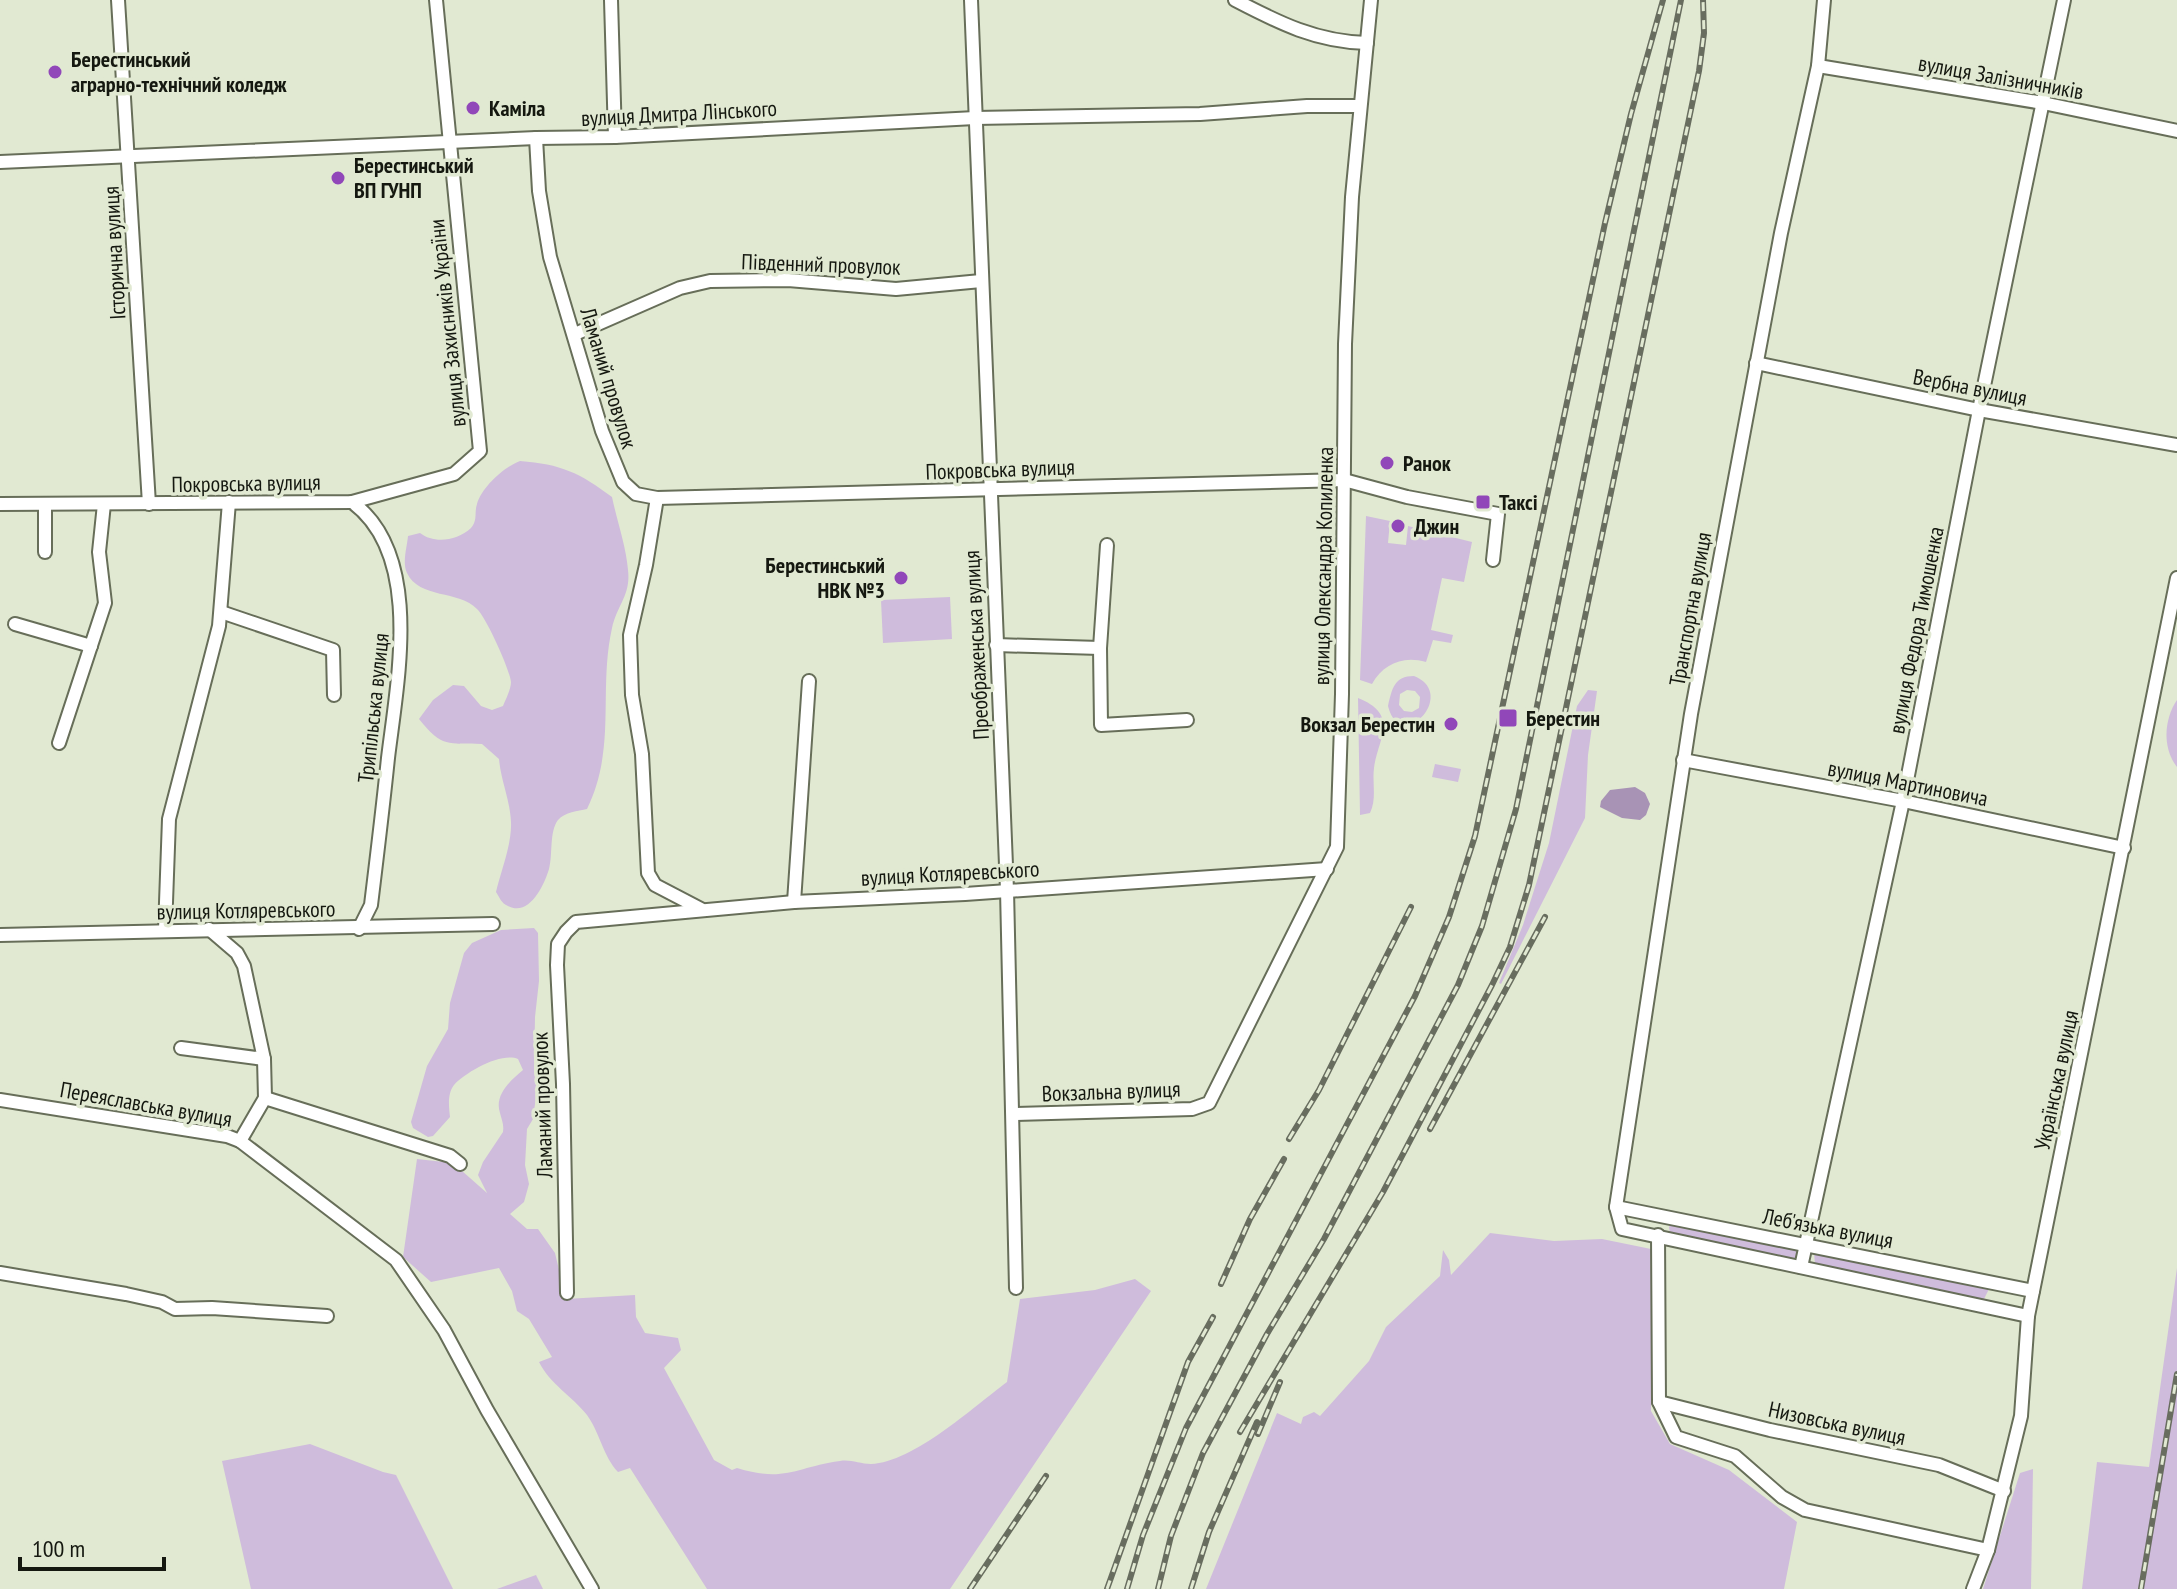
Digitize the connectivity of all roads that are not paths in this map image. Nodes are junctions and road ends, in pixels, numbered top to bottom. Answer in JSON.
{"nodes":[{"id":1,"x":118,"y":0,"type":"edge"},
{"id":2,"x":436,"y":0,"type":"edge"},
{"id":3,"x":611,"y":0,"type":"edge"},
{"id":4,"x":971,"y":0,"type":"edge"},
{"id":5,"x":1235,"y":0,"type":"edge"},
{"id":6,"x":1371,"y":0,"type":"edge"},
{"id":7,"x":1824,"y":0,"type":"edge"},
{"id":8,"x":2064,"y":0,"type":"edge"},
{"id":9,"x":1367,"y":43,"type":"junction"},
{"id":10,"x":1818,"y":66,"type":"junction"},
{"id":11,"x":2043,"y":103,"type":"junction"},
{"id":12,"x":1360,"y":106,"type":"junction"},
{"id":13,"x":975,"y":118,"type":"junction"},
{"id":14,"x":2177,"y":131,"type":"edge"},
{"id":15,"x":615,"y":137,"type":"junction"},
{"id":16,"x":536,"y":138,"type":"junction"},
{"id":17,"x":449,"y":142,"type":"junction"},
{"id":18,"x":129,"y":157,"type":"junction"},
{"id":19,"x":0,"y":162,"type":"edge"},
{"id":20,"x":981,"y":281,"type":"junction"},
{"id":21,"x":575,"y":334,"type":"junction"},
{"id":22,"x":1756,"y":363,"type":"junction"},
{"id":23,"x":1979,"y":410,"type":"junction"},
{"id":24,"x":2177,"y":445,"type":"edge"},
{"id":25,"x":480,"y":451,"type":"joint"},
{"id":26,"x":1344,"y":480,"type":"junction"},
{"id":27,"x":989,"y":489,"type":"junction"},
{"id":28,"x":657,"y":498,"type":"junction"},
{"id":29,"x":229,"y":502,"type":"junction"},
{"id":30,"x":352,"y":502,"type":"junction"},
{"id":31,"x":0,"y":504,"type":"edge"},
{"id":32,"x":45,"y":504,"type":"junction"},
{"id":33,"x":104,"y":504,"type":"junction"},
{"id":34,"x":149,"y":504,"type":"junction"},
{"id":35,"x":1107,"y":545,"type":"dead end"},
{"id":36,"x":45,"y":552,"type":"dead end"},
{"id":37,"x":1493,"y":560,"type":"dead end"},
{"id":38,"x":2177,"y":578,"type":"edge"},
{"id":39,"x":221,"y":612,"type":"junction"},
{"id":40,"x":15,"y":624,"type":"dead end"},
{"id":41,"x":996,"y":645,"type":"junction"},
{"id":42,"x":91,"y":646,"type":"junction"},
{"id":43,"x":1100,"y":648,"type":"junction"},
{"id":44,"x":809,"y":681,"type":"dead end"},
{"id":45,"x":334,"y":695,"type":"dead end"},
{"id":46,"x":1187,"y":720,"type":"dead end"},
{"id":47,"x":59,"y":743,"type":"dead end"},
{"id":48,"x":1683,"y":760,"type":"junction"},
{"id":49,"x":1903,"y":801,"type":"junction"},
{"id":50,"x":2124,"y":848,"type":"junction"},
{"id":51,"x":1327,"y":869,"type":"junction"},
{"id":52,"x":1007,"y":890,"type":"junction"},
{"id":53,"x":794,"y":902,"type":"junction"},
{"id":54,"x":703,"y":910,"type":"junction"},
{"id":55,"x":576,"y":922,"type":"joint"},
{"id":56,"x":493,"y":924,"type":"dead end"},
{"id":57,"x":209,"y":929,"type":"junction"},
{"id":58,"x":359,"y":929,"type":"junction"},
{"id":59,"x":165,"y":930,"type":"junction"},
{"id":60,"x":0,"y":935,"type":"edge"},
{"id":61,"x":181,"y":1048,"type":"dead end"},
{"id":62,"x":264,"y":1059,"type":"junction"},
{"id":63,"x":265,"y":1098,"type":"junction"},
{"id":64,"x":0,"y":1100,"type":"edge"},
{"id":65,"x":1209,"y":1103,"type":"joint"},
{"id":66,"x":1013,"y":1114,"type":"junction"},
{"id":67,"x":240,"y":1141,"type":"junction"},
{"id":68,"x":460,"y":1164,"type":"dead end"},
{"id":69,"x":1616,"y":1207,"type":"junction"},
{"id":70,"x":1622,"y":1229,"type":"joint"},
{"id":71,"x":1658,"y":1235,"type":"junction"},
{"id":72,"x":1806,"y":1244,"type":"junction"},
{"id":73,"x":1801,"y":1267,"type":"junction"},
{"id":74,"x":0,"y":1273,"type":"edge"},
{"id":75,"x":1016,"y":1288,"type":"dead end"},
{"id":76,"x":2033,"y":1291,"type":"junction"},
{"id":77,"x":567,"y":1293,"type":"dead end"},
{"id":78,"x":327,"y":1316,"type":"dead end"},
{"id":79,"x":2028,"y":1316,"type":"junction"},
{"id":80,"x":1659,"y":1402,"type":"junction"},
{"id":81,"x":2004,"y":1491,"type":"junction"},
{"id":82,"x":1988,"y":1550,"type":"junction"},
{"id":83,"x":592,"y":1589,"type":"edge"},
{"id":84,"x":1973,"y":1589,"type":"edge"}],
"edges":[{"from":1,"to":18,"type":"street","name":"Історична вулиця"},
{"from":2,"to":17,"type":"street","name":"вулиця Захисників України"},
{"from":3,"to":15,"type":"street"},
{"from":4,"to":13,"type":"street","name":"Преображенська вулиця"},
{"from":5,"to":9,"type":"street"},
{"from":6,"to":9,"type":"street","name":"вулиця Олександра Копиленка"},
{"from":7,"to":10,"type":"street","name":"Транспортна вулиця"},
{"from":8,"to":11,"type":"street","name":"вулиця Федора Тимошенка"},
{"from":9,"to":12,"type":"street","name":"вулиця Олександра Копиленка"},
{"from":10,"to":11,"type":"street","name":"вулиця Залізничників"},
{"from":10,"to":22,"type":"street","name":"Транспортна вулиця"},
{"from":11,"to":14,"type":"street","name":"вулиця Залізничників"},
{"from":11,"to":23,"type":"street","name":"вулиця Федора Тимошенка"},
{"from":12,"to":13,"type":"street","name":"вулиця Дмитра Лінського"},
{"from":12,"to":26,"type":"street","name":"вулиця Олександра Копиленка"},
{"from":13,"to":15,"type":"street","name":"вулиця Дмитра Лінського"},
{"from":13,"to":20,"type":"street","name":"Преображенська вулиця"},
{"from":15,"to":16,"type":"street","name":"вулиця Дмитра Лінського"},
{"from":16,"to":17,"type":"street","name":"вулиця Дмитра Лінського"},
{"from":16,"to":21,"type":"street","name":"Ламаний провулок"},
{"from":17,"to":18,"type":"street","name":"вулиця Дмитра Лінського"},
{"from":17,"to":25,"type":"street","name":"вулиця Захисників України"},
{"from":18,"to":19,"type":"street","name":"вулиця Дмитра Лінського"},
{"from":18,"to":34,"type":"street","name":"Історична вулиця"},
{"from":20,"to":21,"type":"street","name":"Південний провулок"},
{"from":20,"to":27,"type":"street","name":"Преображенська вулиця"},
{"from":21,"to":28,"type":"street","name":"Ламаний провулок"},
{"from":22,"to":23,"type":"street","name":"Вербна вулиця"},
{"from":22,"to":48,"type":"street","name":"Транспортна вулиця"},
{"from":23,"to":24,"type":"street","name":"Вербна вулиця"},
{"from":23,"to":49,"type":"street","name":"вулиця Федора Тимошенка"},
{"from":25,"to":30,"type":"street","name":"Покровська вулиця"},
{"from":26,"to":27,"type":"street","name":"Покровська вулиця"},
{"from":26,"to":37,"type":"street","name":"Покровська вулиця"},
{"from":26,"to":51,"type":"street","name":"вулиця Олександра Копиленка"},
{"from":27,"to":28,"type":"street","name":"Покровська вулиця"},
{"from":27,"to":41,"type":"street","name":"Преображенська вулиця"},
{"from":28,"to":54,"type":"street"},
{"from":29,"to":30,"type":"street","name":"Покровська вулиця"},
{"from":29,"to":34,"type":"street","name":"Покровська вулиця"},
{"from":29,"to":39,"type":"street"},
{"from":30,"to":58,"type":"street","name":"Трипільська вулиця"},
{"from":31,"to":32,"type":"street","name":"Покровська вулиця"},
{"from":32,"to":33,"type":"street","name":"Покровська вулиця"},
{"from":32,"to":36,"type":"street"},
{"from":33,"to":34,"type":"street","name":"Покровська вулиця"},
{"from":33,"to":42,"type":"street"},
{"from":35,"to":43,"type":"street"},
{"from":38,"to":50,"type":"street","name":"Українська вулиця"},
{"from":39,"to":45,"type":"street"},
{"from":39,"to":59,"type":"street"},
{"from":40,"to":42,"type":"street"},
{"from":41,"to":43,"type":"street"},
{"from":41,"to":52,"type":"street","name":"Преображенська вулиця"},
{"from":42,"to":47,"type":"street"},
{"from":43,"to":46,"type":"street"},
{"from":44,"to":53,"type":"street"},
{"from":48,"to":49,"type":"street","name":"вулиця Мартиновича"},
{"from":48,"to":69,"type":"street","name":"Транспортна вулиця"},
{"from":49,"to":50,"type":"street","name":"вулиця Мартиновича"},
{"from":49,"to":72,"type":"street","name":"вулиця Федора Тимошенка"},
{"from":50,"to":76,"type":"street","name":"Українська вулиця"},
{"from":51,"to":52,"type":"street","name":"вулиця Котляревського"},
{"from":51,"to":65,"type":"street","name":"вулиця Олександра Копиленка"},
{"from":52,"to":53,"type":"street","name":"вулиця Котляревського"},
{"from":52,"to":66,"type":"street","name":"Преображенська вулиця"},
{"from":53,"to":54,"type":"street","name":"вулиця Котляревського"},
{"from":54,"to":55,"type":"street","name":"вулиця Котляревського"},
{"from":55,"to":77,"type":"street","name":"Ламаний провулок"},
{"from":56,"to":58,"type":"street","name":"вулиця Котляревського"},
{"from":57,"to":58,"type":"street","name":"вулиця Котляревського"},
{"from":57,"to":59,"type":"street","name":"вулиця Котляревського"},
{"from":57,"to":62,"type":"street"},
{"from":59,"to":60,"type":"street","name":"вулиця Котляревського"},
{"from":61,"to":62,"type":"street"},
{"from":62,"to":63,"type":"street"},
{"from":63,"to":67,"type":"street"},
{"from":63,"to":68,"type":"street"},
{"from":64,"to":67,"type":"street","name":"Переяславська вулиця"},
{"from":65,"to":66,"type":"street","name":"Вокзальна вулиця"},
{"from":66,"to":75,"type":"street","name":"Преображенська вулиця"},
{"from":67,"to":83,"type":"street","name":"Переяславська вулиця"},
{"from":69,"to":70,"type":"street","name":"Транспортна вулиця"},
{"from":69,"to":72,"type":"street","name":"Леб'язька вулиця"},
{"from":70,"to":71,"type":"street","name":"Леб'язька вулиця"},
{"from":71,"to":73,"type":"street","name":"Леб'язька вулиця"},
{"from":71,"to":80,"type":"street"},
{"from":72,"to":73,"type":"street","name":"вулиця Федора Тимошенка"},
{"from":72,"to":76,"type":"street","name":"Леб'язька вулиця"},
{"from":73,"to":79,"type":"street","name":"Леб'язька вулиця"},
{"from":74,"to":78,"type":"street"},
{"from":76,"to":79,"type":"street","name":"Українська вулиця"},
{"from":79,"to":81,"type":"street","name":"Українська вулиця"},
{"from":80,"to":81,"type":"street","name":"Низовська вулиця"},
{"from":80,"to":82,"type":"street"},
{"from":81,"to":82,"type":"street","name":"Українська вулиця"},
{"from":82,"to":84,"type":"street","name":"Українська вулиця"}]}
